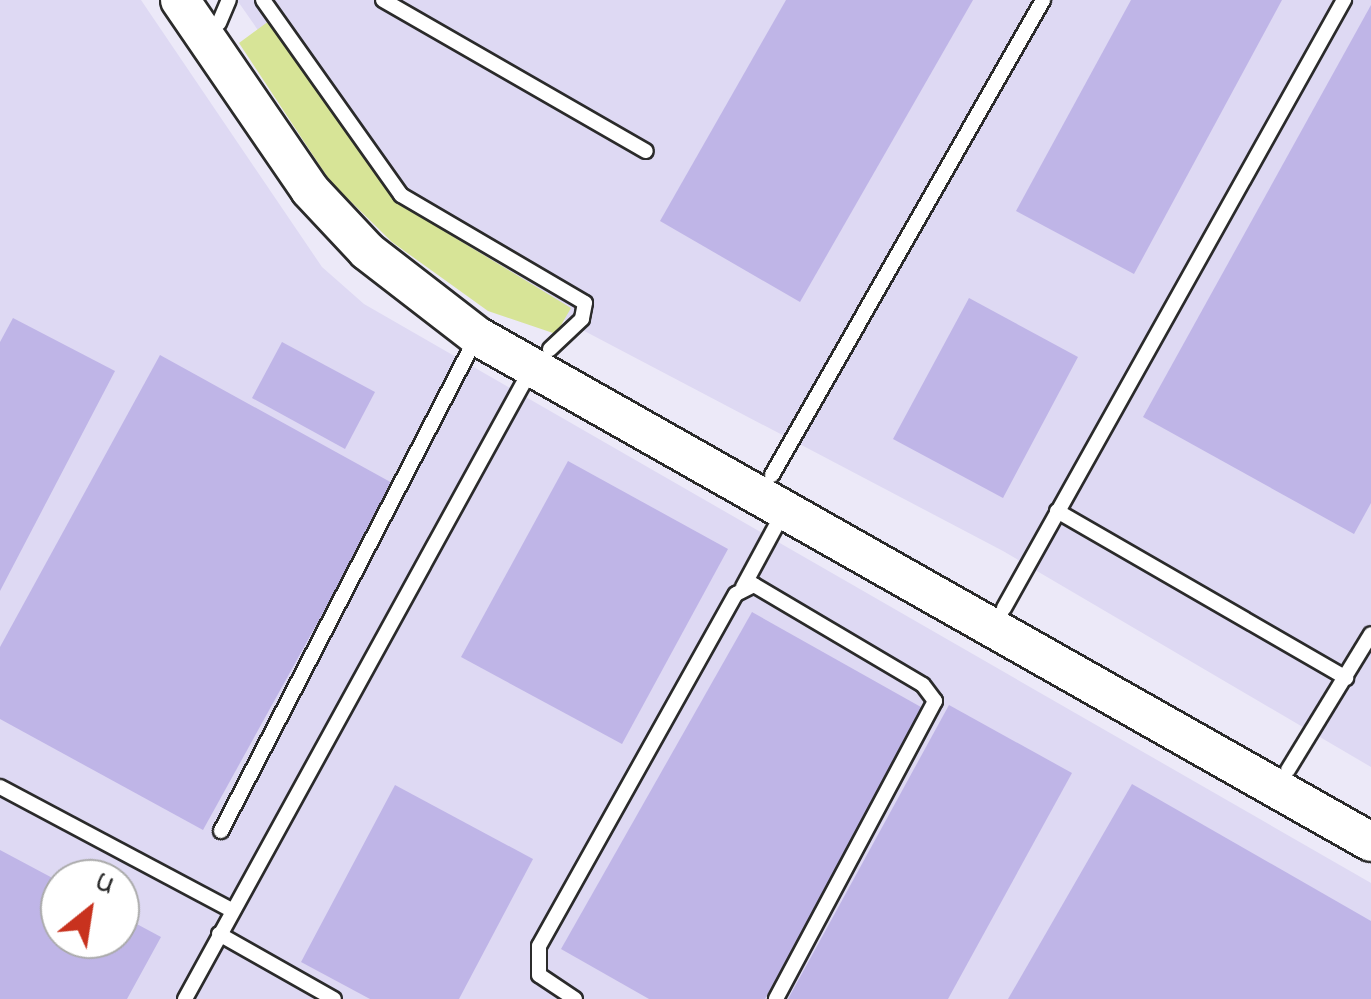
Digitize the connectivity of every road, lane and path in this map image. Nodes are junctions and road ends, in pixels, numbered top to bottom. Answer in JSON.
{"nodes":[{"id":1,"x":180,"y":0,"type":"edge"},
{"id":2,"x":263,"y":0,"type":"edge"},
{"id":3,"x":384,"y":0,"type":"edge"},
{"id":4,"x":1042,"y":0,"type":"edge"},
{"id":5,"x":1344,"y":0,"type":"edge"},
{"id":6,"x":214,"y":15,"type":"edge"},
{"id":7,"x":646,"y":151,"type":"dead end"},
{"id":8,"x":478,"y":336,"type":"junction"},
{"id":9,"x":541,"y":357,"type":"junction"},
{"id":10,"x":779,"y":491,"type":"junction"},
{"id":11,"x":1058,"y":512,"type":"junction"},
{"id":12,"x":743,"y":587,"type":"junction"},
{"id":13,"x":1004,"y":608,"type":"junction"},
{"id":14,"x":1371,"y":634,"type":"edge"},
{"id":15,"x":1346,"y":678,"type":"junction"},
{"id":16,"x":1288,"y":770,"type":"junction"},
{"id":17,"x":0,"y":787,"type":"edge"},
{"id":18,"x":1371,"y":819,"type":"edge"},
{"id":19,"x":221,"y":831,"type":"dead end"},
{"id":20,"x":1371,"y":842,"type":"edge"},
{"id":21,"x":231,"y":910,"type":"junction"},
{"id":22,"x":219,"y":934,"type":"junction"},
{"id":23,"x":185,"y":999,"type":"edge"},
{"id":24,"x":334,"y":999,"type":"edge"},
{"id":25,"x":575,"y":999,"type":"edge"},
{"id":26,"x":776,"y":999,"type":"edge"}],
"edges":[{"from":1,"to":6,"type":"main road"},
{"from":2,"to":9,"type":"lane"},
{"from":3,"to":7,"type":"lane"},
{"from":4,"to":10,"type":"lane"},
{"from":5,"to":11,"type":"lane"},
{"from":6,"to":8,"type":"main road"},
{"from":6,"to":9,"type":"main road"},
{"from":8,"to":9,"type":"main road"},
{"from":8,"to":19,"type":"lane"},
{"from":9,"to":10,"type":"main road"},
{"from":9,"to":21,"type":"lane"},
{"from":10,"to":12,"type":"lane"},
{"from":10,"to":13,"type":"main road"},
{"from":10,"to":20,"type":"main road"},
{"from":11,"to":13,"type":"lane"},
{"from":11,"to":15,"type":"lane"},
{"from":12,"to":25,"type":"lane"},
{"from":12,"to":26,"type":"lane"},
{"from":13,"to":16,"type":"main road"},
{"from":14,"to":15,"type":"lane"},
{"from":15,"to":16,"type":"lane"},
{"from":16,"to":18,"type":"main road"},
{"from":17,"to":21,"type":"lane"},
{"from":21,"to":22,"type":"lane"},
{"from":22,"to":23,"type":"lane"},
{"from":22,"to":24,"type":"lane"}]}
